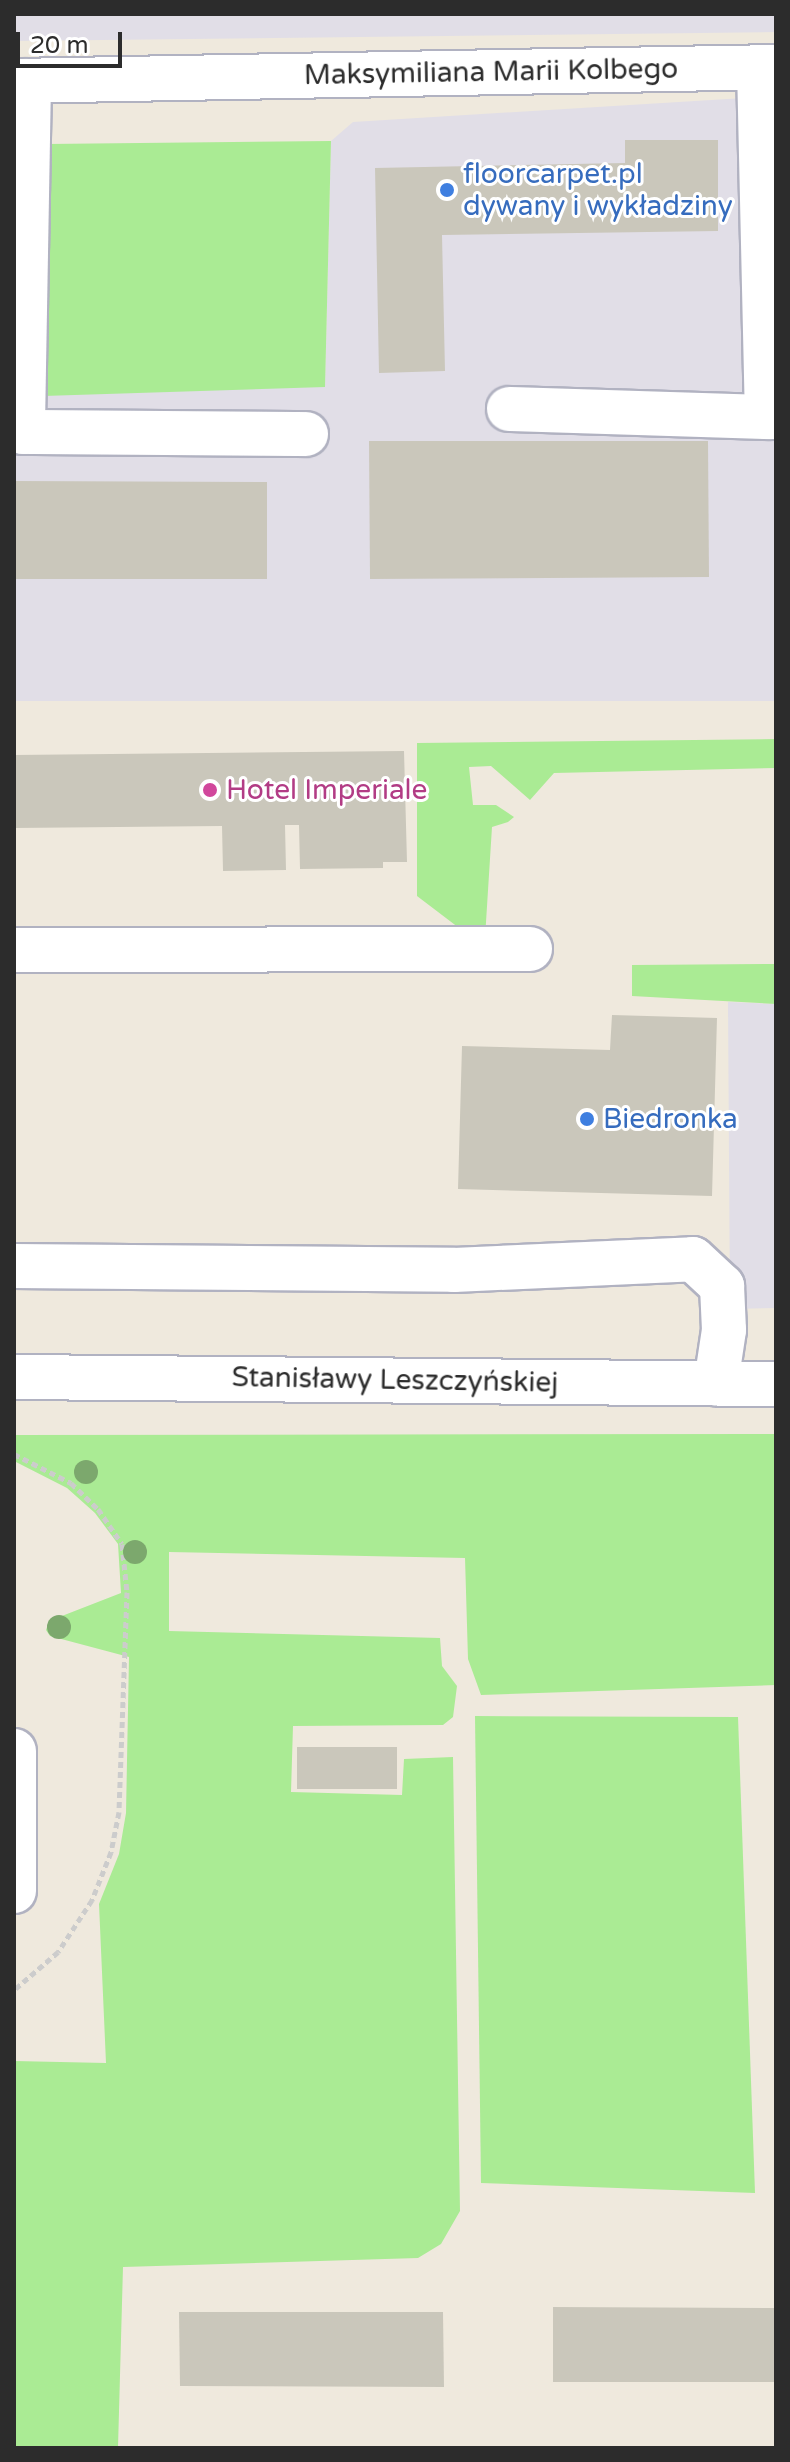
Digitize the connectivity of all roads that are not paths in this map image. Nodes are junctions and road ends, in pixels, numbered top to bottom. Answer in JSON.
{"nodes":[{"id":1,"x":768,"y":67,"type":"edge"},
{"id":2,"x":21,"y":81,"type":"edge"},
{"id":3,"x":509,"y":409,"type":"dead end"},
{"id":4,"x":771,"y":417,"type":"edge"},
{"id":5,"x":306,"y":434,"type":"dead end"},
{"id":6,"x":530,"y":949,"type":"dead end"},
{"id":7,"x":14,"y":950,"type":"edge"},
{"id":8,"x":14,"y":1266,"type":"edge"},
{"id":9,"x":14,"y":1377,"type":"edge"},
{"id":10,"x":716,"y":1383,"type":"junction"},
{"id":11,"x":776,"y":1384,"type":"edge"},
{"id":12,"x":14,"y":1751,"type":"edge"},
{"id":13,"x":14,"y":1891,"type":"edge"}],
"edges":[{"from":1,"to":2,"type":"street","name":"Maksymiliana Marii Kolbego"},
{"from":1,"to":4,"type":"street"},
{"from":2,"to":5,"type":"street"},
{"from":3,"to":4,"type":"street"},
{"from":6,"to":7,"type":"street"},
{"from":8,"to":10,"type":"street"},
{"from":9,"to":10,"type":"street","name":"Stanisławy Leszczyńskiej"},
{"from":10,"to":11,"type":"street","name":"Stanisławy Leszczyńskiej"},
{"from":12,"to":13,"type":"street"}]}
